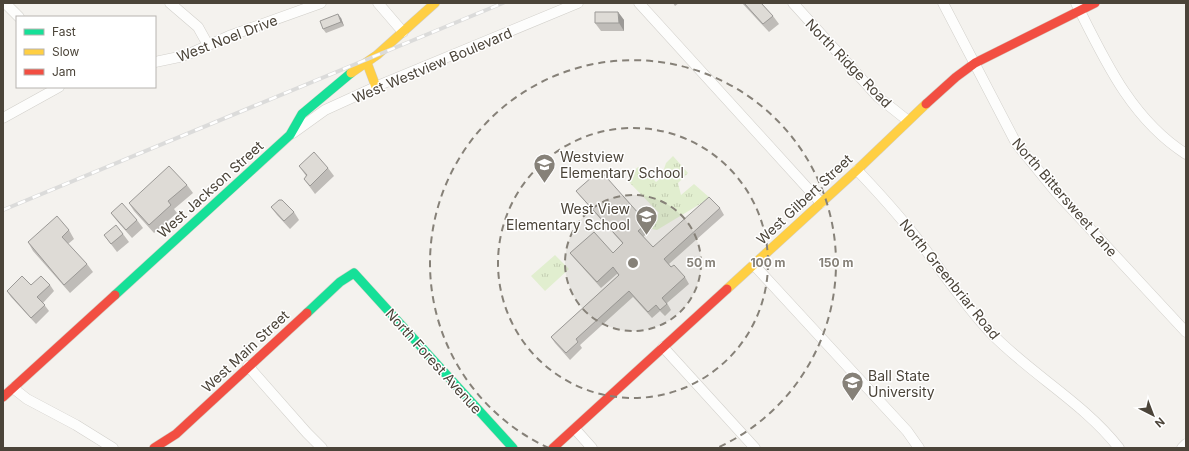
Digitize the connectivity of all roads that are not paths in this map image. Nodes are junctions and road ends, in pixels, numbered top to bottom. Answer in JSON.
{"nodes":[{"id":1,"x":5,"y":3,"type":"edge"},
{"id":2,"x":170,"y":3,"type":"edge"},
{"id":3,"x":321,"y":3,"type":"edge"},
{"id":4,"x":378,"y":3,"type":"edge"},
{"id":5,"x":435,"y":3,"type":"edge"},
{"id":6,"x":578,"y":3,"type":"edge"},
{"id":7,"x":639,"y":3,"type":"edge"},
{"id":8,"x":793,"y":3,"type":"edge"},
{"id":9,"x":944,"y":3,"type":"edge"},
{"id":10,"x":1095,"y":3,"type":"edge"},
{"id":11,"x":1078,"y":7,"type":"edge"},
{"id":12,"x":18,"y":16,"type":"edge"},
{"id":13,"x":403,"y":32,"type":"junction"},
{"id":14,"x":208,"y":45,"type":"junction"},
{"id":15,"x":156,"y":62,"type":"edge"},
{"id":16,"x":367,"y":63,"type":"junction"},
{"id":17,"x":975,"y":63,"type":"junction"},
{"id":18,"x":376,"y":87,"type":"junction"},
{"id":19,"x":57,"y":88,"type":"edge"},
{"id":20,"x":3,"y":118,"type":"edge"},
{"id":21,"x":907,"y":120,"type":"junction"},
{"id":22,"x":290,"y":135,"type":"junction"},
{"id":23,"x":1186,"y":154,"type":"edge"},
{"id":24,"x":857,"y":170,"type":"junction"},
{"id":25,"x":821,"y":203,"type":"junction"},
{"id":26,"x":754,"y":265,"type":"junction"},
{"id":27,"x":354,"y":273,"type":"joint"},
{"id":28,"x":1186,"y":332,"type":"edge"},
{"id":29,"x":663,"y":347,"type":"junction"},
{"id":30,"x":248,"y":366,"type":"junction"},
{"id":31,"x":13,"y":388,"type":"junction"},
{"id":32,"x":3,"y":397,"type":"edge"},
{"id":33,"x":575,"y":429,"type":"junction"},
{"id":34,"x":1186,"y":444,"type":"edge"},
{"id":35,"x":112,"y":448,"type":"edge"},
{"id":36,"x":154,"y":448,"type":"edge"},
{"id":37,"x":322,"y":448,"type":"edge"},
{"id":38,"x":513,"y":448,"type":"edge"},
{"id":39,"x":553,"y":448,"type":"edge"},
{"id":40,"x":592,"y":448,"type":"edge"},
{"id":41,"x":755,"y":448,"type":"edge"},
{"id":42,"x":919,"y":448,"type":"edge"},
{"id":43,"x":1119,"y":448,"type":"edge"},
{"id":44,"x":1182,"y":448,"type":"edge"}],
"edges":[{"from":1,"to":12,"type":"street"},
{"from":2,"to":14,"type":"street"},
{"from":3,"to":14,"type":"street","name":"West Noel Drive"},
{"from":4,"to":13,"type":"street"},
{"from":5,"to":13,"type":"street","name":"West Jackson Street"},
{"from":6,"to":18,"type":"street","name":"West Westview Boulevard"},
{"from":7,"to":25,"type":"street"},
{"from":8,"to":21,"type":"street","name":"North Ridge Road"},
{"from":9,"to":17,"type":"street","name":"North Bittersweet Lane"},
{"from":10,"to":11,"type":"street","name":"West Gilbert Street"},
{"from":11,"to":17,"type":"street","name":"West Gilbert Street"},
{"from":11,"to":23,"type":"street"},
{"from":13,"to":16,"type":"street","name":"West Jackson Street"},
{"from":14,"to":15,"type":"street","name":"West Noel Drive"},
{"from":16,"to":18,"type":"street"},
{"from":16,"to":22,"type":"street","name":"West Jackson Street"},
{"from":17,"to":21,"type":"street","name":"West Gilbert Street"},
{"from":17,"to":28,"type":"street","name":"North Bittersweet Lane"},
{"from":18,"to":22,"type":"street","name":"West Westview Boulevard"},
{"from":19,"to":20,"type":"street"},
{"from":21,"to":24,"type":"street","name":"West Gilbert Street"},
{"from":22,"to":31,"type":"street","name":"West Jackson Street"},
{"from":24,"to":25,"type":"street","name":"West Gilbert Street"},
{"from":24,"to":43,"type":"street","name":"North Greenbriar Road"},
{"from":25,"to":26,"type":"street","name":"West Gilbert Street"},
{"from":26,"to":29,"type":"street","name":"West Gilbert Street"},
{"from":26,"to":42,"type":"street"},
{"from":27,"to":30,"type":"street","name":"West Main Street"},
{"from":27,"to":38,"type":"street","name":"North Forest Avenue"},
{"from":29,"to":33,"type":"street","name":"West Gilbert Street"},
{"from":29,"to":41,"type":"street"},
{"from":30,"to":36,"type":"street","name":"West Main Street"},
{"from":30,"to":37,"type":"street"},
{"from":31,"to":32,"type":"street","name":"West Jackson Street"},
{"from":31,"to":35,"type":"street"},
{"from":33,"to":39,"type":"street","name":"West Gilbert Street"},
{"from":33,"to":40,"type":"street"},
{"from":34,"to":44,"type":"street"}]}
